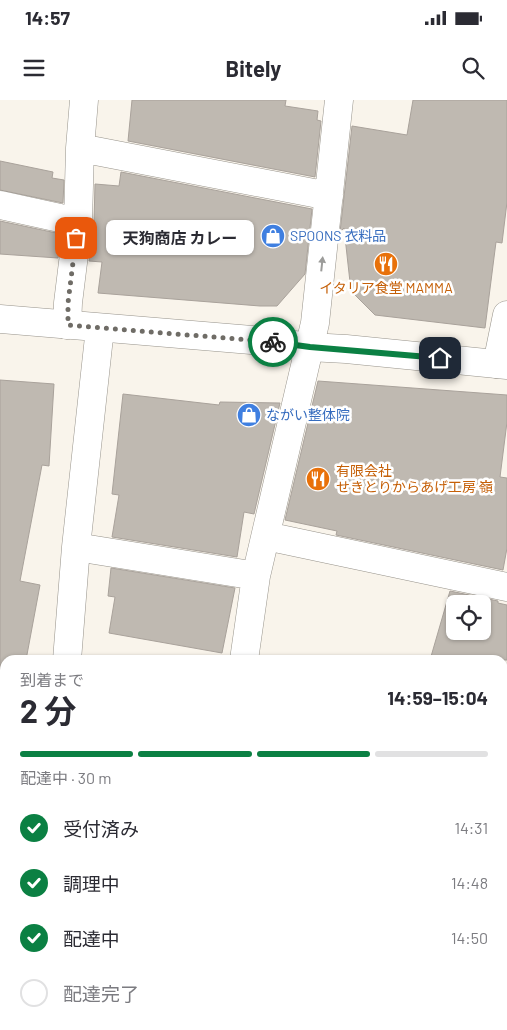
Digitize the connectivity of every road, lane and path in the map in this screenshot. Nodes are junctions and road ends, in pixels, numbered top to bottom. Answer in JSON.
{"nodes":[{"id":1,"x":84,"y":100,"type":"edge"},
{"id":2,"x":338,"y":100,"type":"edge"},
{"id":3,"x":80,"y":148,"type":"junction"},
{"id":4,"x":329,"y":196,"type":"junction"},
{"id":5,"x":0,"y":204,"type":"edge"},
{"id":6,"x":78,"y":222,"type":"junction"},
{"id":7,"x":507,"y":316,"type":"edge"},
{"id":8,"x":0,"y":319,"type":"edge"},
{"id":9,"x":68,"y":325,"type":"junction"},
{"id":10,"x":100,"y":328,"type":"junction"},
{"id":11,"x":310,"y":347,"type":"junction"},
{"id":12,"x":502,"y":364,"type":"edge"},
{"id":13,"x":266,"y":536,"type":"junction"},
{"id":14,"x":76,"y":547,"type":"junction"},
{"id":15,"x":256,"y":576,"type":"junction"},
{"id":16,"x":507,"y":588,"type":"edge"},
{"id":17,"x":67,"y":655,"type":"edge"},
{"id":18,"x":245,"y":655,"type":"edge"}],
"edges":[{"from":1,"to":3,"type":"street"},
{"from":2,"to":4,"type":"street"},
{"from":3,"to":4,"type":"street"},
{"from":3,"to":6,"type":"street"},
{"from":11,"to":4,"type":"street","one_way":true},
{"from":5,"to":6,"type":"street"},
{"from":6,"to":9,"type":"street"},
{"from":7,"to":12,"type":"street"},
{"from":8,"to":9,"type":"street"},
{"from":9,"to":10,"type":"street"},
{"from":10,"to":11,"type":"street"},
{"from":10,"to":14,"type":"street"},
{"from":11,"to":12,"type":"street"},
{"from":11,"to":13,"type":"street"},
{"from":13,"to":15,"type":"street"},
{"from":13,"to":16,"type":"street"},
{"from":14,"to":15,"type":"street"},
{"from":14,"to":17,"type":"street"},
{"from":15,"to":18,"type":"street"}]}
